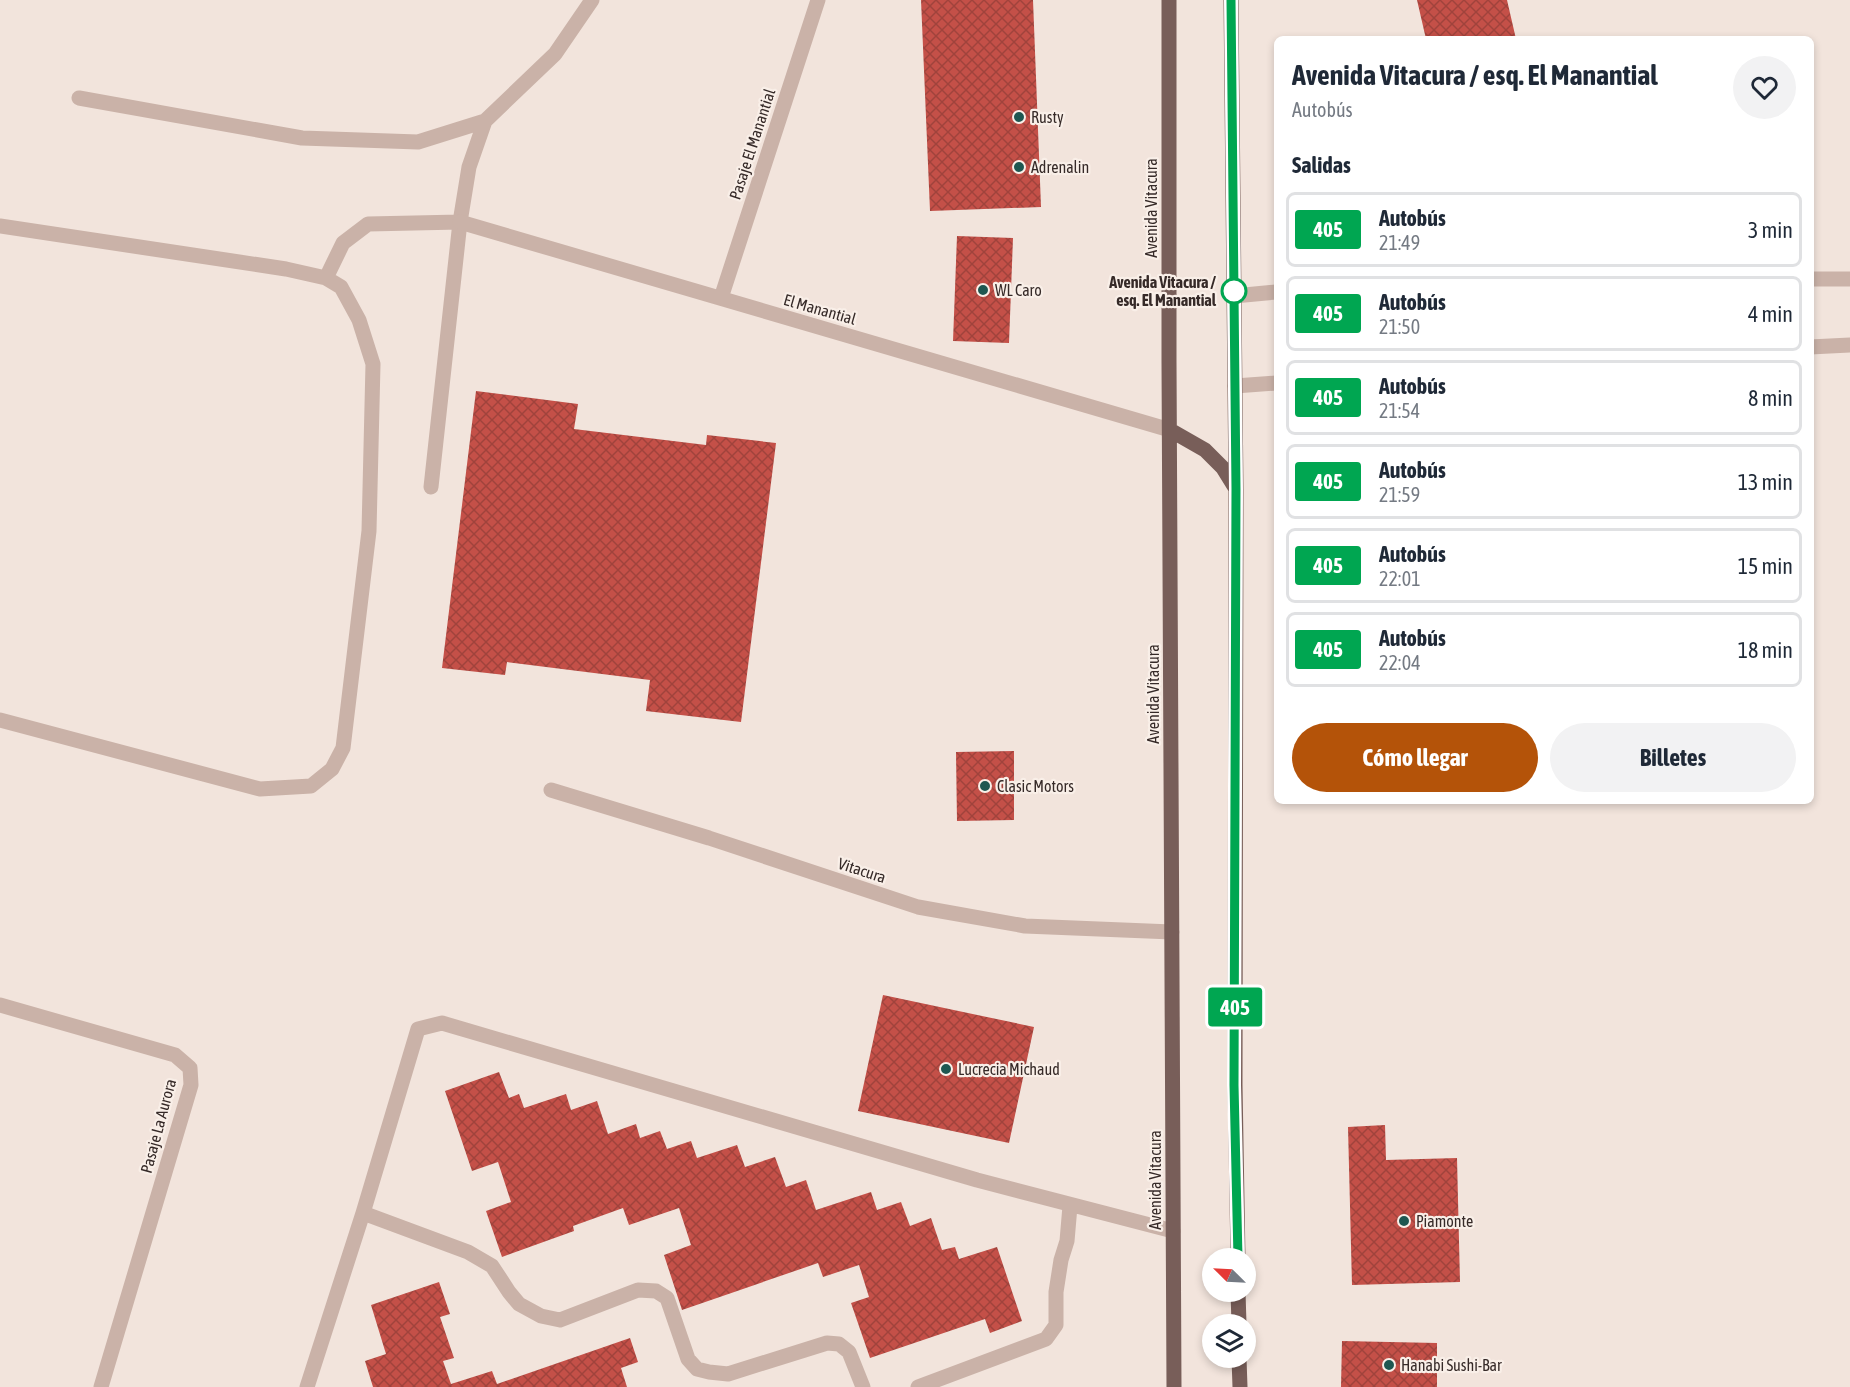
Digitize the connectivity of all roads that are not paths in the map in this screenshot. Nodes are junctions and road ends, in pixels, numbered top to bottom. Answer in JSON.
{"nodes":[{"id":1,"x":592,"y":0,"type":"edge"},
{"id":2,"x":818,"y":0,"type":"edge"},
{"id":3,"x":1169,"y":0,"type":"edge"},
{"id":4,"x":1231,"y":0,"type":"edge"},
{"id":5,"x":79,"y":98,"type":"dead end"},
{"id":6,"x":485,"y":121,"type":"junction"},
{"id":7,"x":460,"y":222,"type":"junction"},
{"id":8,"x":0,"y":226,"type":"edge"},
{"id":9,"x":326,"y":278,"type":"junction"},
{"id":10,"x":1814,"y":279,"type":"edge"},
{"id":11,"x":1850,"y":279,"type":"edge"},
{"id":12,"x":1274,"y":292,"type":"edge"},
{"id":13,"x":1234,"y":296,"type":"junction"},
{"id":14,"x":721,"y":298,"type":"junction"},
{"id":15,"x":1850,"y":345,"type":"edge"},
{"id":16,"x":1814,"y":347,"type":"edge"},
{"id":17,"x":1274,"y":383,"type":"edge"},
{"id":18,"x":1235,"y":386,"type":"junction"},
{"id":19,"x":1170,"y":430,"type":"junction"},
{"id":20,"x":431,"y":487,"type":"dead end"},
{"id":21,"x":1236,"y":489,"type":"junction"},
{"id":22,"x":0,"y":720,"type":"edge"},
{"id":23,"x":551,"y":790,"type":"dead end"},
{"id":24,"x":1172,"y":932,"type":"junction"},
{"id":25,"x":0,"y":1005,"type":"edge"},
{"id":26,"x":1070,"y":1206,"type":"junction"},
{"id":27,"x":363,"y":1213,"type":"junction"},
{"id":28,"x":1173,"y":1231,"type":"junction"},
{"id":29,"x":1238,"y":1248,"type":"edge"},
{"id":30,"x":1239,"y":1368,"type":"edge"},
{"id":31,"x":101,"y":1387,"type":"edge"},
{"id":32,"x":307,"y":1387,"type":"edge"},
{"id":33,"x":863,"y":1387,"type":"edge"},
{"id":34,"x":918,"y":1387,"type":"edge"},
{"id":35,"x":1174,"y":1387,"type":"edge"},
{"id":36,"x":1240,"y":1387,"type":"edge"}],
"edges":[{"from":1,"to":6,"type":"street"},
{"from":2,"to":14,"type":"street","name":"Pasaje El Manantial"},
{"from":3,"to":19,"type":"main road","name":"Avenida Vitacura"},
{"from":4,"to":13,"type":"main road"},
{"from":5,"to":6,"type":"street"},
{"from":6,"to":7,"type":"street"},
{"from":7,"to":9,"type":"street","name":"El Manantial"},
{"from":7,"to":14,"type":"street","name":"El Manantial"},
{"from":7,"to":20,"type":"street"},
{"from":8,"to":9,"type":"street"},
{"from":9,"to":22,"type":"street"},
{"from":10,"to":11,"type":"street"},
{"from":12,"to":13,"type":"street"},
{"from":13,"to":18,"type":"main road"},
{"from":14,"to":19,"type":"street","name":"El Manantial"},
{"from":15,"to":16,"type":"street"},
{"from":17,"to":18,"type":"street"},
{"from":18,"to":21,"type":"main road"},
{"from":19,"to":21,"type":"main road"},
{"from":19,"to":24,"type":"main road","name":"Avenida Vitacura"},
{"from":21,"to":29,"type":"main road"},
{"from":23,"to":24,"type":"street","name":"Vitacura"},
{"from":24,"to":28,"type":"main road","name":"Avenida Vitacura"},
{"from":25,"to":31,"type":"street","name":"Pasaje La Aurora"},
{"from":26,"to":27,"type":"street"},
{"from":26,"to":28,"type":"street"},
{"from":26,"to":34,"type":"street"},
{"from":27,"to":32,"type":"street"},
{"from":27,"to":33,"type":"street"},
{"from":28,"to":35,"type":"main road","name":"Avenida Vitacura"},
{"from":30,"to":36,"type":"main road"}]}
